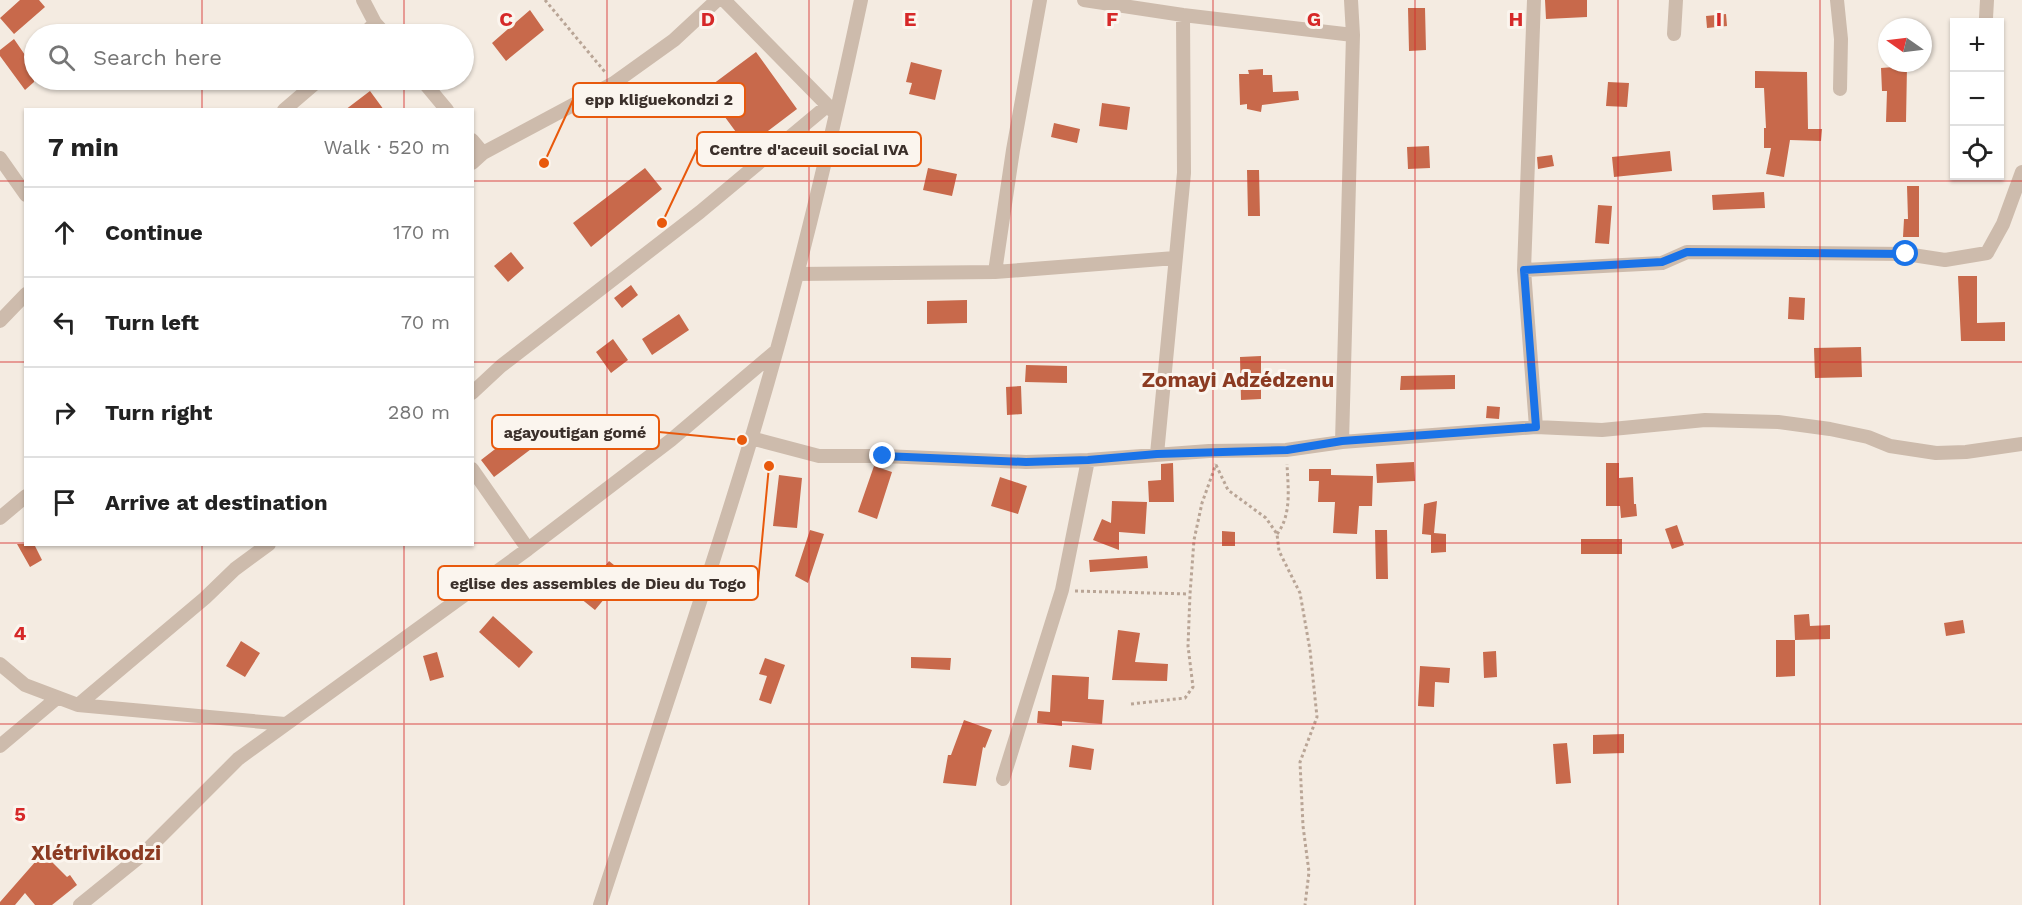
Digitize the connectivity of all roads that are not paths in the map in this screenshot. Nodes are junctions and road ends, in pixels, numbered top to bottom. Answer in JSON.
{"nodes":[{"id":1,"x":363,"y":0,"type":"edge"},
{"id":2,"x":717,"y":0,"type":"edge"},
{"id":3,"x":724,"y":0,"type":"edge"},
{"id":4,"x":861,"y":0,"type":"edge"},
{"id":5,"x":1040,"y":0,"type":"edge"},
{"id":6,"x":1084,"y":0,"type":"edge"},
{"id":7,"x":1350,"y":0,"type":"edge"},
{"id":8,"x":1534,"y":0,"type":"edge"},
{"id":9,"x":1676,"y":0,"type":"edge"},
{"id":10,"x":1837,"y":0,"type":"edge"},
{"id":11,"x":1987,"y":0,"type":"edge"},
{"id":12,"x":1183,"y":15,"type":"junction"},
{"id":13,"x":1986,"y":18,"type":"dead end"},
{"id":14,"x":375,"y":23,"type":"edge"},
{"id":15,"x":1674,"y":34,"type":"dead end"},
{"id":16,"x":1353,"y":35,"type":"junction"},
{"id":17,"x":1840,"y":89,"type":"dead end"},
{"id":18,"x":307,"y":90,"type":"edge"},
{"id":19,"x":430,"y":90,"type":"edge"},
{"id":20,"x":286,"y":108,"type":"edge"},
{"id":21,"x":445,"y":108,"type":"edge"},
{"id":22,"x":832,"y":110,"type":"junction"},
{"id":23,"x":474,"y":142,"type":"edge"},
{"id":24,"x":483,"y":153,"type":"junction"},
{"id":25,"x":0,"y":158,"type":"edge"},
{"id":26,"x":474,"y":161,"type":"edge"},
{"id":27,"x":2022,"y":172,"type":"edge"},
{"id":28,"x":24,"y":192,"type":"edge"},
{"id":29,"x":1175,"y":258,"type":"junction"},
{"id":30,"x":1524,"y":270,"type":"junction"},
{"id":31,"x":995,"y":272,"type":"junction"},
{"id":32,"x":797,"y":274,"type":"junction"},
{"id":33,"x":24,"y":296,"type":"edge"},
{"id":34,"x":0,"y":321,"type":"edge"},
{"id":35,"x":777,"y":351,"type":"junction"},
{"id":36,"x":474,"y":391,"type":"edge"},
{"id":37,"x":1536,"y":427,"type":"junction"},
{"id":38,"x":751,"y":438,"type":"junction"},
{"id":39,"x":1342,"y":441,"type":"junction"},
{"id":40,"x":2022,"y":444,"type":"edge"},
{"id":41,"x":1157,"y":454,"type":"junction"},
{"id":42,"x":1088,"y":460,"type":"junction"},
{"id":43,"x":474,"y":472,"type":"edge"},
{"id":44,"x":24,"y":498,"type":"edge"},
{"id":45,"x":0,"y":518,"type":"edge"},
{"id":46,"x":266,"y":546,"type":"edge"},
{"id":47,"x":528,"y":549,"type":"junction"},
{"id":48,"x":0,"y":664,"type":"edge"},
{"id":49,"x":57,"y":698,"type":"junction"},
{"id":50,"x":78,"y":705,"type":"junction"},
{"id":51,"x":285,"y":724,"type":"junction"},
{"id":52,"x":0,"y":746,"type":"edge"},
{"id":53,"x":1003,"y":779,"type":"dead end"},
{"id":54,"x":80,"y":905,"type":"edge"},
{"id":55,"x":600,"y":905,"type":"edge"}],
"edges":[{"from":1,"to":14,"type":"street"},
{"from":2,"to":24,"type":"street"},
{"from":3,"to":22,"type":"street"},
{"from":4,"to":22,"type":"street"},
{"from":5,"to":31,"type":"street"},
{"from":6,"to":12,"type":"street"},
{"from":7,"to":16,"type":"street"},
{"from":8,"to":30,"type":"street"},
{"from":9,"to":15,"type":"street"},
{"from":10,"to":17,"type":"street"},
{"from":11,"to":13,"type":"street"},
{"from":12,"to":16,"type":"street"},
{"from":12,"to":29,"type":"street"},
{"from":16,"to":39,"type":"street"},
{"from":18,"to":20,"type":"street"},
{"from":19,"to":21,"type":"street"},
{"from":22,"to":32,"type":"street"},
{"from":22,"to":36,"type":"street"},
{"from":23,"to":24,"type":"street"},
{"from":24,"to":26,"type":"street"},
{"from":25,"to":28,"type":"street"},
{"from":27,"to":30,"type":"street"},
{"from":29,"to":31,"type":"street"},
{"from":29,"to":41,"type":"street"},
{"from":30,"to":37,"type":"street"},
{"from":31,"to":32,"type":"street"},
{"from":32,"to":35,"type":"street"},
{"from":33,"to":34,"type":"street"},
{"from":35,"to":38,"type":"street"},
{"from":35,"to":47,"type":"street"},
{"from":37,"to":39,"type":"street"},
{"from":37,"to":40,"type":"street"},
{"from":38,"to":42,"type":"street"},
{"from":38,"to":55,"type":"street"},
{"from":39,"to":41,"type":"street"},
{"from":41,"to":42,"type":"street"},
{"from":42,"to":53,"type":"street"},
{"from":43,"to":47,"type":"street"},
{"from":44,"to":45,"type":"street"},
{"from":46,"to":50,"type":"street"},
{"from":47,"to":51,"type":"street"},
{"from":48,"to":49,"type":"street"},
{"from":49,"to":50,"type":"street"},
{"from":49,"to":52,"type":"street"},
{"from":50,"to":51,"type":"street"},
{"from":51,"to":54,"type":"street"}]}
